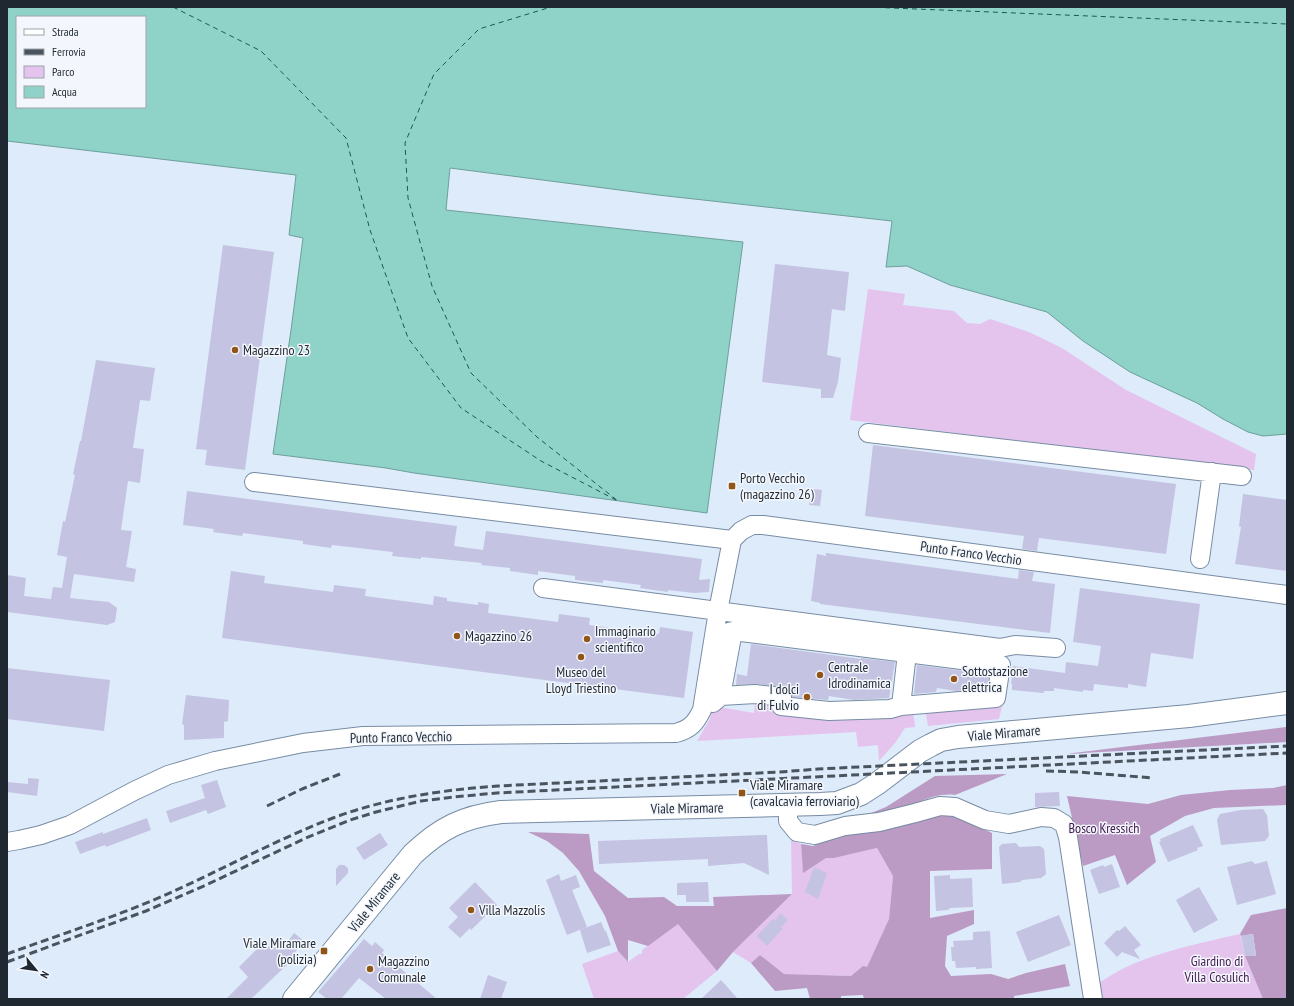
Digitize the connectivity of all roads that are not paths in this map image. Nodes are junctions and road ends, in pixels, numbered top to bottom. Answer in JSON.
{"nodes":[{"id":1,"x":868,"y":433,"type":"dead end"},
{"id":2,"x":1212,"y":472,"type":"junction"},
{"id":3,"x":1242,"y":476,"type":"dead end"},
{"id":4,"x":254,"y":482,"type":"dead end"},
{"id":5,"x":732,"y":540,"type":"junction"},
{"id":6,"x":1200,"y":559,"type":"dead end"},
{"id":7,"x":543,"y":588,"type":"dead end"},
{"id":8,"x":1287,"y":595,"type":"edge"},
{"id":9,"x":718,"y":611,"type":"junction"},
{"id":10,"x":1056,"y":648,"type":"dead end"},
{"id":11,"x":907,"y":653,"type":"junction"},
{"id":12,"x":1287,"y":698,"type":"edge"},
{"id":13,"x":1287,"y":703,"type":"edge"},
{"id":14,"x":913,"y":706,"type":"junction"},
{"id":15,"x":1287,"y":708,"type":"edge"},
{"id":16,"x":1189,"y":716,"type":"junction"},
{"id":17,"x":788,"y":805,"type":"junction"},
{"id":18,"x":7,"y":842,"type":"edge"},
{"id":19,"x":294,"y":999,"type":"edge"},
{"id":20,"x":1093,"y":999,"type":"edge"}],
"edges":[{"from":1,"to":2,"type":"street"},
{"from":2,"to":3,"type":"street"},
{"from":2,"to":6,"type":"street"},
{"from":4,"to":5,"type":"street"},
{"from":5,"to":8,"type":"street","name":"Punto Franco Vecchio"},
{"from":5,"to":9,"type":"street","name":"Punto Franco Vecchio"},
{"from":7,"to":9,"type":"street"},
{"from":9,"to":10,"type":"street"},
{"from":9,"to":18,"type":"street","name":"Punto Franco Vecchio"},
{"from":11,"to":14,"type":"street"},
{"from":11,"to":14,"type":"street"},
{"from":11,"to":14,"type":"street"},
{"from":12,"to":16,"type":"main road","name":"Viale Miramare"},
{"from":13,"to":16,"type":"main road","name":"Viale Miramare"},
{"from":15,"to":16,"type":"main road"},
{"from":16,"to":17,"type":"main road","name":"Viale Miramare"},
{"from":17,"to":19,"type":"main road","name":"Viale Miramare"},
{"from":17,"to":20,"type":"street"}]}
